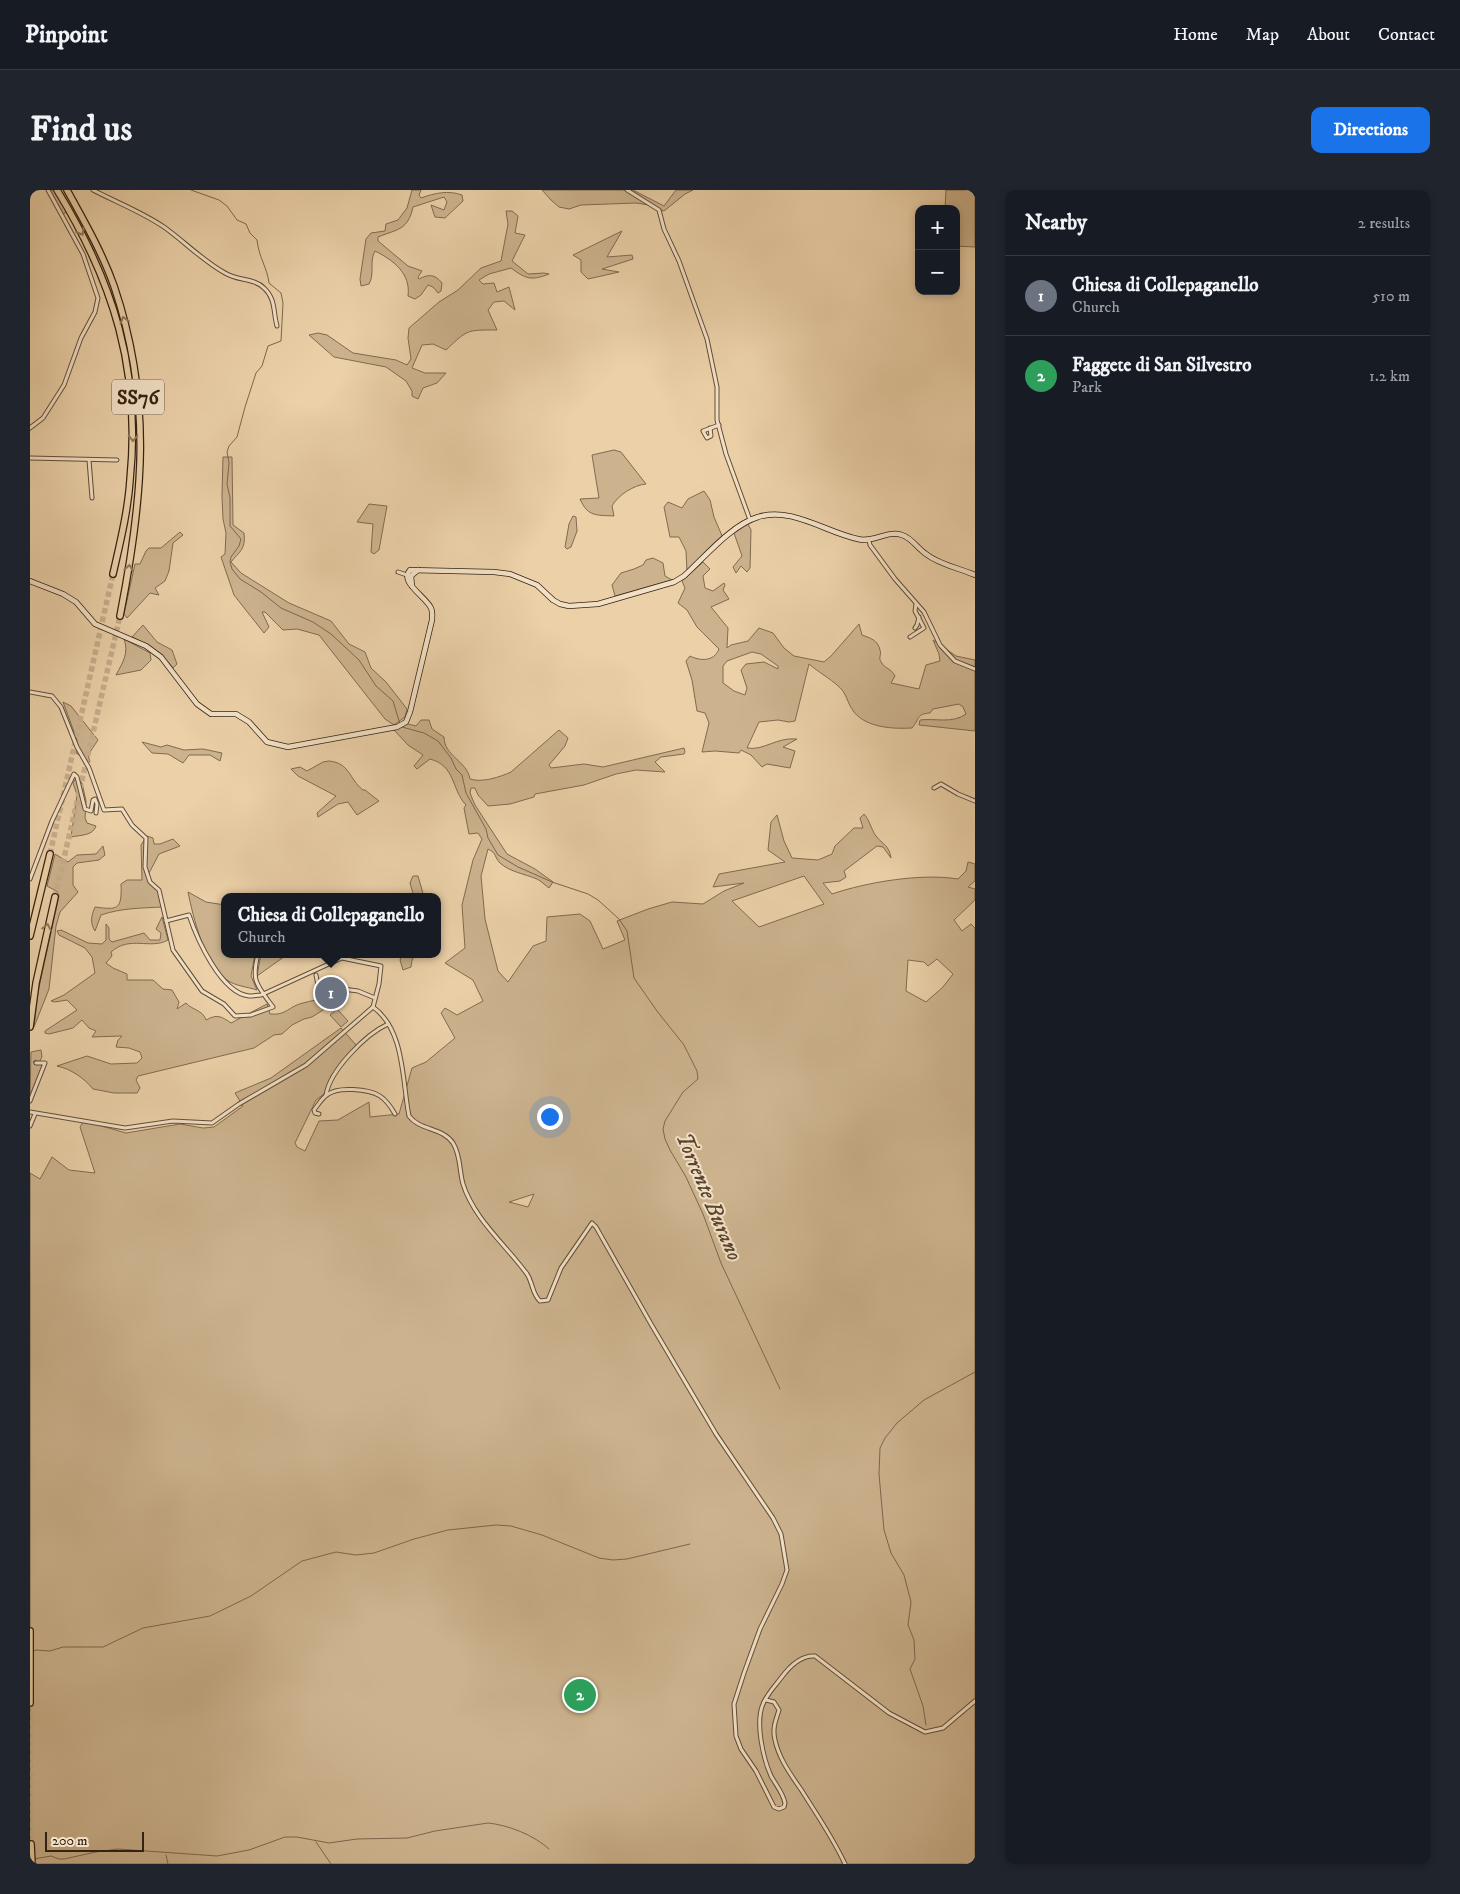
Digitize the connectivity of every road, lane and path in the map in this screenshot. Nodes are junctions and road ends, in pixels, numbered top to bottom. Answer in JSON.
{"nodes":[{"id":1,"x":48,"y":190,"type":"edge"},
{"id":2,"x":57,"y":190,"type":"edge"},
{"id":3,"x":67,"y":190,"type":"edge"},
{"id":4,"x":93,"y":190,"type":"edge"},
{"id":5,"x":627,"y":190,"type":"edge"},
{"id":6,"x":277,"y":326,"type":"dead end"},
{"id":7,"x":718,"y":426,"type":"junction"},
{"id":8,"x":30,"y":428,"type":"edge"},
{"id":9,"x":710,"y":428,"type":"dead end"},
{"id":10,"x":30,"y":458,"type":"edge"},
{"id":11,"x":89,"y":460,"type":"junction"},
{"id":12,"x":117,"y":460,"type":"dead end"},
{"id":13,"x":92,"y":498,"type":"dead end"},
{"id":14,"x":750,"y":520,"type":"junction"},
{"id":15,"x":869,"y":541,"type":"junction"},
{"id":16,"x":398,"y":572,"type":"dead end"},
{"id":17,"x":113,"y":574,"type":"tunnel mouth"},
{"id":18,"x":409,"y":575,"type":"junction"},
{"id":19,"x":975,"y":575,"type":"edge"},
{"id":20,"x":30,"y":581,"type":"edge"},
{"id":21,"x":916,"y":604,"type":"junction"},
{"id":22,"x":120,"y":616,"type":"tunnel mouth"},
{"id":23,"x":919,"y":617,"type":"junction"},
{"id":24,"x":915,"y":628,"type":"dead end"},
{"id":25,"x":910,"y":637,"type":"dead end"},
{"id":26,"x":975,"y":669,"type":"edge"},
{"id":27,"x":30,"y":692,"type":"edge"},
{"id":28,"x":934,"y":788,"type":"dead end"},
{"id":29,"x":975,"y":794,"type":"edge"},
{"id":30,"x":975,"y":801,"type":"edge"},
{"id":31,"x":96,"y":813,"type":"dead end"},
{"id":32,"x":50,"y":854,"type":"tunnel mouth"},
{"id":33,"x":30,"y":879,"type":"edge"},
{"id":34,"x":55,"y":897,"type":"tunnel mouth"},
{"id":35,"x":166,"y":921,"type":"junction"},
{"id":36,"x":30,"y":936,"type":"edge"},
{"id":37,"x":257,"y":958,"type":"edge"},
{"id":38,"x":316,"y":975,"type":"dead end"},
{"id":39,"x":263,"y":994,"type":"junction"},
{"id":40,"x":375,"y":998,"type":"junction"},
{"id":41,"x":373,"y":1007,"type":"junction"},
{"id":42,"x":388,"y":1024,"type":"junction"},
{"id":43,"x":30,"y":1027,"type":"edge"},
{"id":44,"x":36,"y":1063,"type":"dead end"},
{"id":45,"x":326,"y":1095,"type":"junction"},
{"id":46,"x":30,"y":1101,"type":"edge"},
{"id":47,"x":30,"y":1112,"type":"edge"},
{"id":48,"x":35,"y":1114,"type":"junction"},
{"id":49,"x":318,"y":1114,"type":"dead end"},
{"id":50,"x":395,"y":1114,"type":"dead end"},
{"id":51,"x":30,"y":1126,"type":"edge"},
{"id":52,"x":30,"y":1631,"type":"edge"},
{"id":53,"x":30,"y":1637,"type":"edge"},
{"id":54,"x":30,"y":1684,"type":"edge"},
{"id":55,"x":765,"y":1700,"type":"junction"},
{"id":56,"x":975,"y":1701,"type":"edge"},
{"id":57,"x":30,"y":1703,"type":"edge"},
{"id":58,"x":31,"y":1844,"type":"edge"},
{"id":59,"x":32,"y":1864,"type":"edge"},
{"id":60,"x":845,"y":1864,"type":"edge"}],
"edges":[{"from":1,"to":8,"type":"street"},
{"from":2,"to":17,"type":"highway","number":"SS76","one_way":true},
{"from":22,"to":3,"type":"highway","number":"SS76","one_way":true},
{"from":4,"to":6,"type":"street"},
{"from":5,"to":7,"type":"street"},
{"from":7,"to":9,"type":"street"},
{"from":7,"to":14,"type":"street"},
{"from":10,"to":11,"type":"street"},
{"from":11,"to":12,"type":"street"},
{"from":11,"to":13,"type":"street"},
{"from":14,"to":15,"type":"main road"},
{"from":14,"to":18,"type":"main road"},
{"from":15,"to":19,"type":"main road"},
{"from":15,"to":21,"type":"street"},
{"from":16,"to":18,"type":"street"},
{"from":18,"to":20,"type":"main road"},
{"from":21,"to":23,"type":"street"},
{"from":21,"to":26,"type":"street"},
{"from":23,"to":24,"type":"street"},
{"from":23,"to":25,"type":"street"},
{"from":27,"to":35,"type":"street"},
{"from":28,"to":30,"type":"street"},
{"from":29,"to":30,"type":"street"},
{"from":31,"to":33,"type":"street"},
{"from":32,"to":36,"type":"highway"},
{"from":43,"to":34,"type":"highway","one_way":true},
{"from":35,"to":39,"type":"street"},
{"from":35,"to":39,"type":"street"},
{"from":37,"to":39,"type":"street"},
{"from":38,"to":40,"type":"street"},
{"from":39,"to":40,"type":"street"},
{"from":40,"to":41,"type":"street"},
{"from":41,"to":42,"type":"street"},
{"from":41,"to":48,"type":"street"},
{"from":42,"to":45,"type":"street"},
{"from":42,"to":55,"type":"street"},
{"from":44,"to":46,"type":"street"},
{"from":45,"to":49,"type":"street"},
{"from":45,"to":50,"type":"street"},
{"from":47,"to":48,"type":"street"},
{"from":48,"to":51,"type":"street"},
{"from":52,"to":53,"type":"highway"},
{"from":53,"to":54,"type":"highway"},
{"from":54,"to":57,"type":"highway"},
{"from":55,"to":56,"type":"street"},
{"from":55,"to":60,"type":"street"},
{"from":58,"to":59,"type":"highway"}]}
